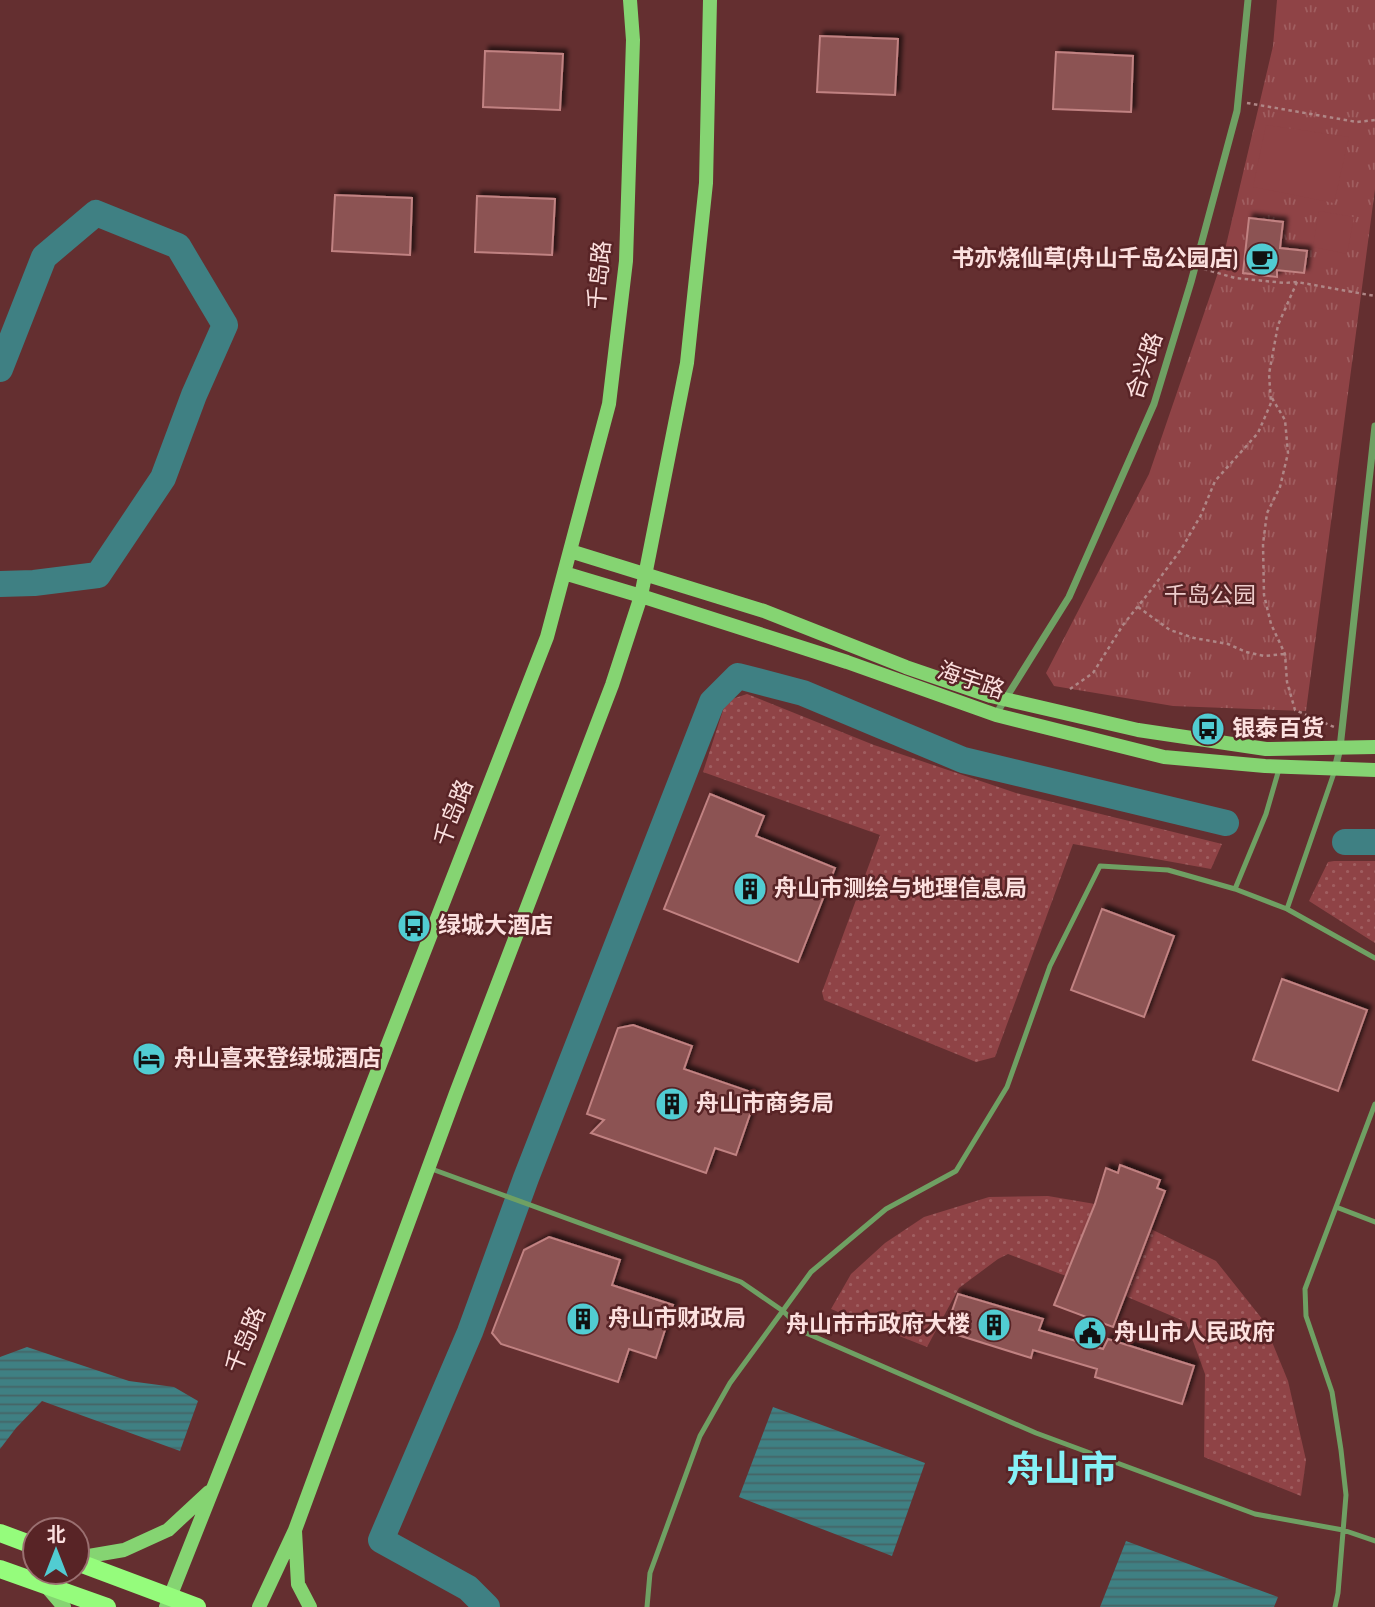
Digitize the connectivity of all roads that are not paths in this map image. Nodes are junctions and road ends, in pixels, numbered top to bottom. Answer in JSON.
{"nodes":[{"id":1,"x":630,"y":0,"type":"edge"},
{"id":2,"x":710,"y":0,"type":"edge"},
{"id":3,"x":1248,"y":0,"type":"edge"},
{"id":4,"x":1375,"y":426,"type":"edge"},
{"id":5,"x":570,"y":551,"type":"junction"},
{"id":6,"x":564,"y":573,"type":"junction"},
{"id":7,"x":646,"y":574,"type":"junction"},
{"id":8,"x":641,"y":596,"type":"junction"},
{"id":9,"x":1006,"y":699,"type":"junction"},
{"id":10,"x":996,"y":715,"type":"junction"},
{"id":11,"x":1375,"y":747,"type":"edge"},
{"id":12,"x":1340,"y":748,"type":"junction"},
{"id":13,"x":1280,"y":766,"type":"junction"},
{"id":14,"x":1335,"y":770,"type":"junction"},
{"id":15,"x":1375,"y":770,"type":"edge"},
{"id":16,"x":1234,"y":889,"type":"junction"},
{"id":17,"x":1287,"y":909,"type":"junction"},
{"id":18,"x":1375,"y":958,"type":"edge"},
{"id":19,"x":1375,"y":1104,"type":"edge"},
{"id":20,"x":428,"y":1168,"type":"junction"},
{"id":21,"x":1336,"y":1207,"type":"junction"},
{"id":22,"x":1375,"y":1222,"type":"edge"},
{"id":23,"x":783,"y":1311,"type":"junction"},
{"id":24,"x":212,"y":1488,"type":"junction"},
{"id":25,"x":295,"y":1530,"type":"junction"},
{"id":26,"x":1343,"y":1530,"type":"junction"},
{"id":27,"x":0,"y":1533,"type":"edge"},
{"id":28,"x":21,"y":1541,"type":"edge"},
{"id":29,"x":1375,"y":1541,"type":"edge"},
{"id":30,"x":91,"y":1557,"type":"edge"},
{"id":31,"x":91,"y":1566,"type":"edge"},
{"id":32,"x":0,"y":1569,"type":"edge"},
{"id":33,"x":21,"y":1577,"type":"edge"},
{"id":34,"x":46,"y":1586,"type":"joint"},
{"id":35,"x":168,"y":1602,"type":"edge"},
{"id":36,"x":64,"y":1607,"type":"edge"},
{"id":37,"x":107,"y":1607,"type":"edge"},
{"id":38,"x":197,"y":1607,"type":"edge"},
{"id":39,"x":259,"y":1607,"type":"edge"},
{"id":40,"x":310,"y":1607,"type":"edge"},
{"id":41,"x":647,"y":1607,"type":"edge"},
{"id":42,"x":1335,"y":1607,"type":"edge"}],
"edges":[{"from":1,"to":5,"type":"street","name":"千岛路"},
{"from":2,"to":7,"type":"street"},
{"from":3,"to":9,"type":"street","name":"合兴路"},
{"from":4,"to":12,"type":"street"},
{"from":5,"to":6,"type":"street","name":"千岛路"},
{"from":5,"to":7,"type":"street","name":"海宇路"},
{"from":6,"to":8,"type":"street","name":"海宇路"},
{"from":6,"to":24,"type":"street","name":"千岛路"},
{"from":7,"to":8,"type":"street"},
{"from":7,"to":9,"type":"street","name":"海宇路"},
{"from":8,"to":10,"type":"street","name":"海宇路"},
{"from":8,"to":20,"type":"street"},
{"from":9,"to":10,"type":"street","name":"合兴路"},
{"from":9,"to":12,"type":"street","name":"海宇路"},
{"from":10,"to":13,"type":"street","name":"海宇路"},
{"from":11,"to":12,"type":"street","name":"海宇路"},
{"from":12,"to":14,"type":"street"},
{"from":13,"to":14,"type":"street","name":"海宇路"},
{"from":13,"to":16,"type":"lane"},
{"from":14,"to":15,"type":"street","name":"海宇路"},
{"from":14,"to":17,"type":"lane"},
{"from":16,"to":17,"type":"lane"},
{"from":16,"to":23,"type":"lane"},
{"from":17,"to":18,"type":"lane"},
{"from":19,"to":21,"type":"lane"},
{"from":20,"to":23,"type":"lane"},
{"from":20,"to":25,"type":"street"},
{"from":21,"to":22,"type":"lane"},
{"from":21,"to":26,"type":"lane"},
{"from":23,"to":26,"type":"lane"},
{"from":23,"to":41,"type":"lane"},
{"from":24,"to":30,"type":"street"},
{"from":24,"to":35,"type":"street","name":"千岛路"},
{"from":25,"to":39,"type":"street"},
{"from":25,"to":40,"type":"street"},
{"from":26,"to":29,"type":"lane"},
{"from":26,"to":42,"type":"lane"},
{"from":27,"to":28,"type":"main road"},
{"from":31,"to":35,"type":"main road"},
{"from":32,"to":33,"type":"main road"},
{"from":34,"to":36,"type":"street"},
{"from":34,"to":37,"type":"main road"},
{"from":35,"to":38,"type":"main road"}]}
